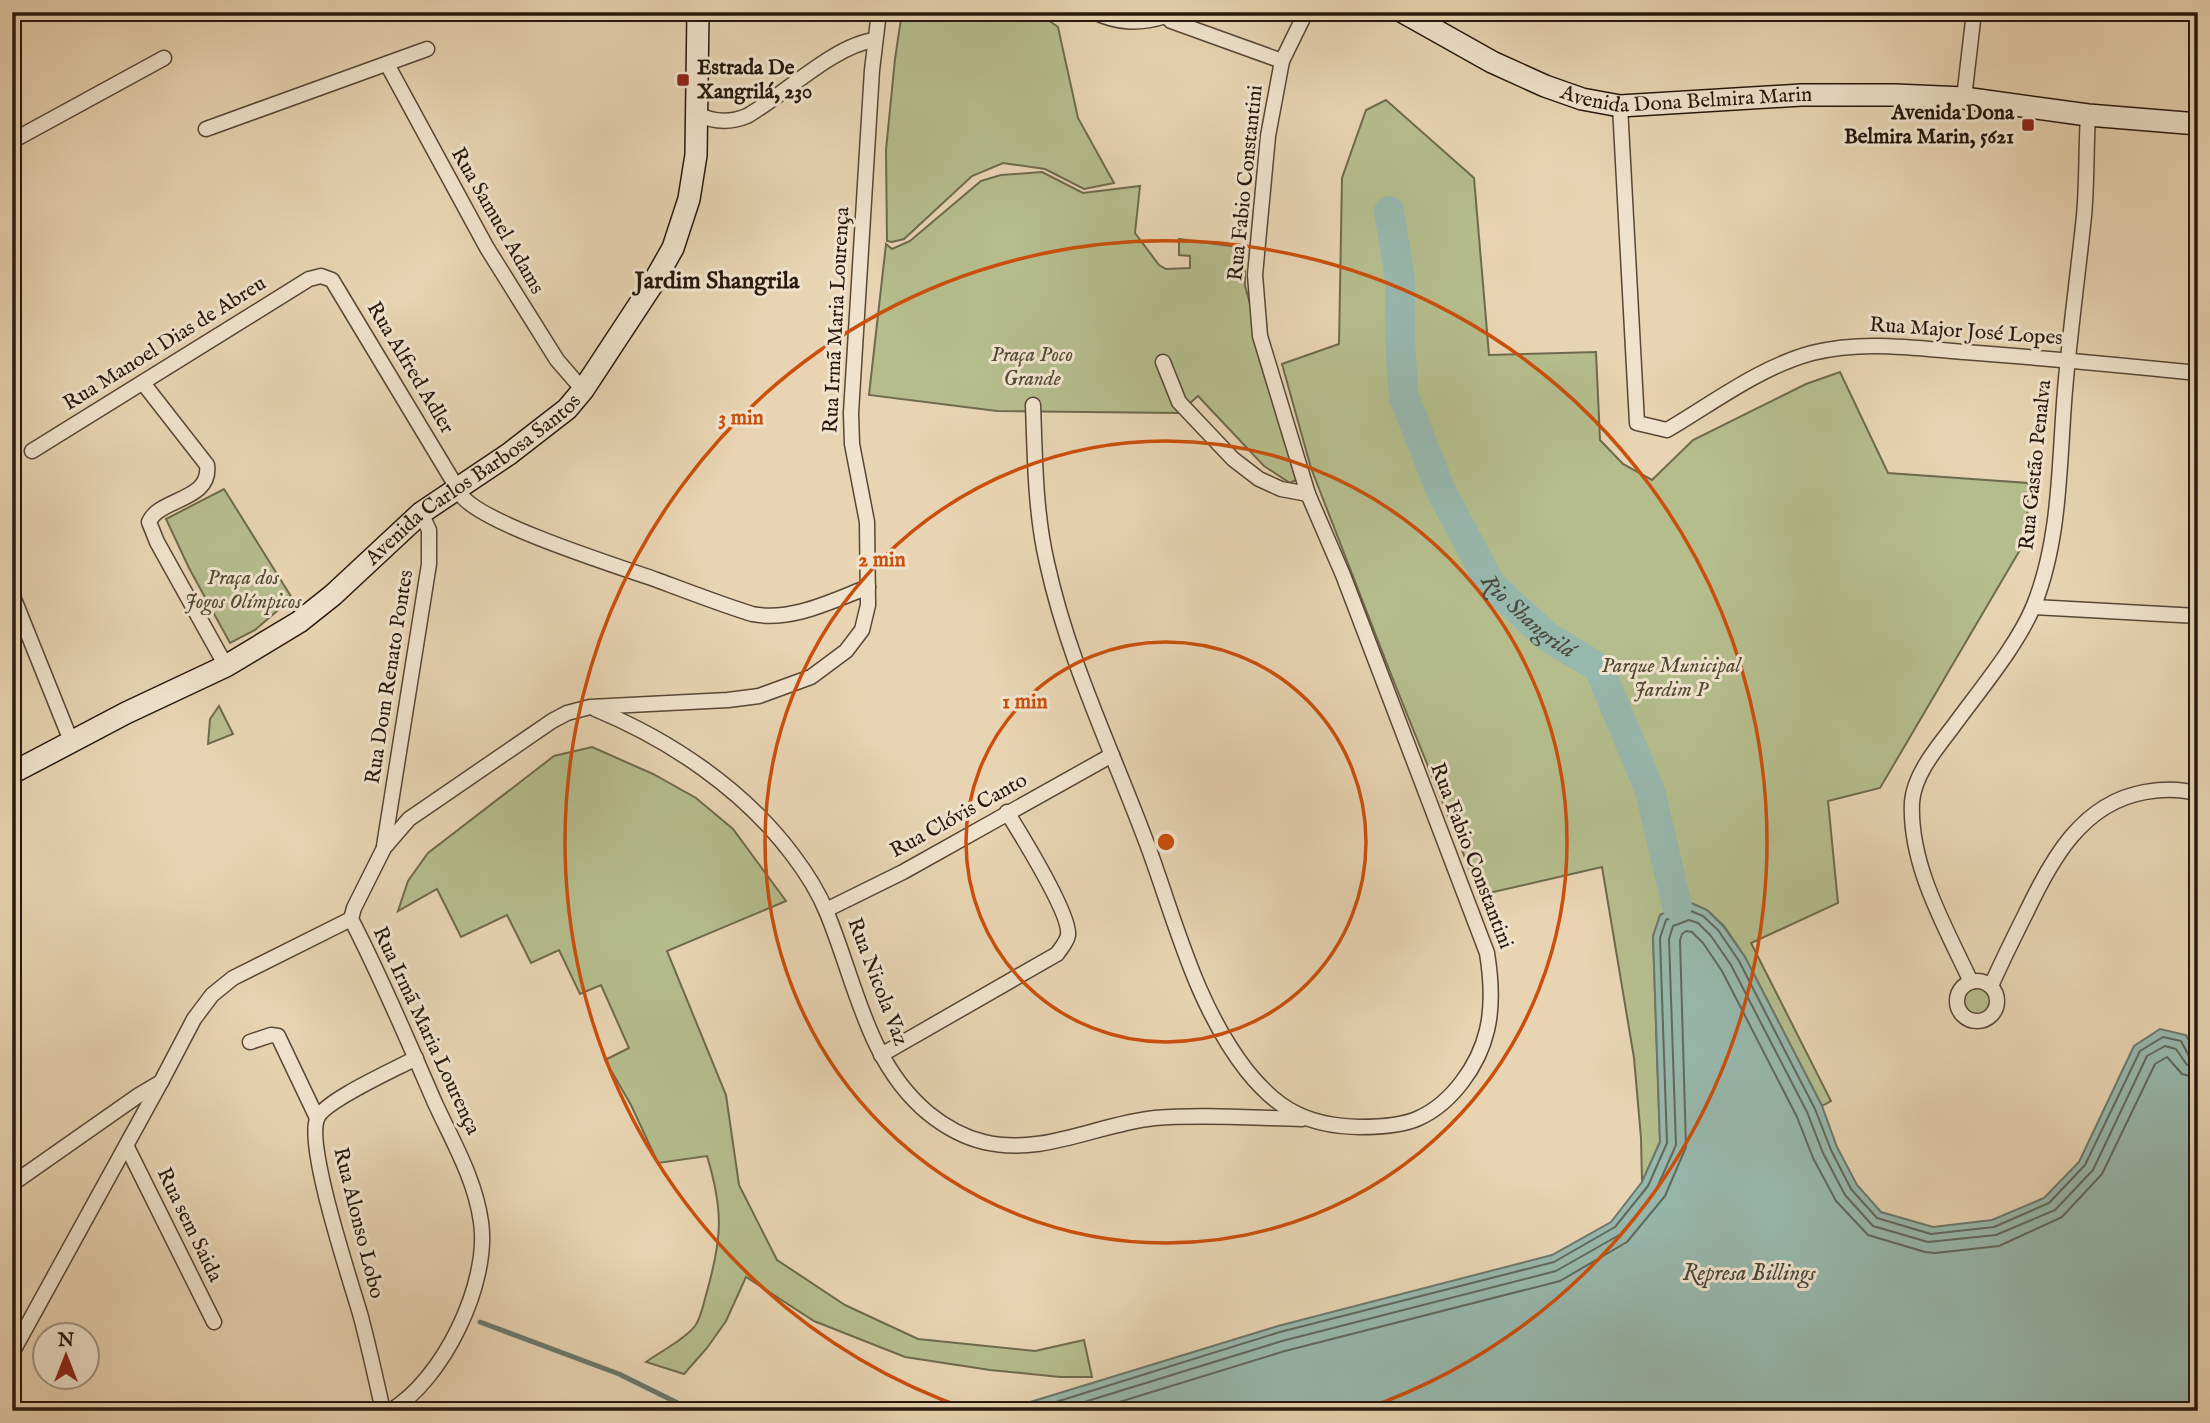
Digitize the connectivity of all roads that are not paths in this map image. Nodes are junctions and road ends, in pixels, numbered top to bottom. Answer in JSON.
{"nodes":[{"id":1,"x":698,"y":12,"type":"edge"},
{"id":2,"x":879,"y":12,"type":"edge"},
{"id":3,"x":1094,"y":12,"type":"edge"},
{"id":4,"x":1306,"y":12,"type":"edge"},
{"id":5,"x":1404,"y":12,"type":"edge"},
{"id":6,"x":1974,"y":12,"type":"edge"},
{"id":7,"x":1166,"y":14,"type":"edge"},
{"id":8,"x":876,"y":40,"type":"junction"},
{"id":9,"x":427,"y":49,"type":"dead end"},
{"id":10,"x":164,"y":58,"type":"dead end"},
{"id":11,"x":1282,"y":61,"type":"junction"},
{"id":12,"x":387,"y":64,"type":"junction"},
{"id":13,"x":1964,"y":98,"type":"junction"},
{"id":14,"x":1620,"y":106,"type":"junction"},
{"id":15,"x":697,"y":114,"type":"junction"},
{"id":16,"x":2088,"y":115,"type":"junction"},
{"id":17,"x":2198,"y":124,"type":"edge"},
{"id":18,"x":206,"y":129,"type":"dead end"},
{"id":19,"x":13,"y":141,"type":"edge"},
{"id":20,"x":321,"y":276,"type":"joint"},
{"id":21,"x":2068,"y":360,"type":"junction"},
{"id":22,"x":1164,"y":362,"type":"dead end"},
{"id":23,"x":2198,"y":373,"type":"edge"},
{"id":24,"x":143,"y":383,"type":"junction"},
{"id":25,"x":583,"y":390,"type":"junction"},
{"id":26,"x":1033,"y":405,"type":"dead end"},
{"id":27,"x":32,"y":451,"type":"dead end"},
{"id":28,"x":458,"y":489,"type":"junction"},
{"id":29,"x":1308,"y":494,"type":"junction"},
{"id":30,"x":421,"y":513,"type":"junction"},
{"id":31,"x":868,"y":587,"type":"junction"},
{"id":32,"x":12,"y":594,"type":"edge"},
{"id":33,"x":2034,"y":607,"type":"junction"},
{"id":34,"x":2198,"y":616,"type":"edge"},
{"id":35,"x":226,"y":666,"type":"junction"},
{"id":36,"x":590,"y":707,"type":"junction"},
{"id":37,"x":71,"y":741,"type":"junction"},
{"id":38,"x":1112,"y":755,"type":"junction"},
{"id":39,"x":12,"y":774,"type":"edge"},
{"id":40,"x":2198,"y":794,"type":"edge"},
{"id":41,"x":1007,"y":812,"type":"junction"},
{"id":42,"x":384,"y":848,"type":"junction"},
{"id":43,"x":826,"y":910,"type":"junction"},
{"id":44,"x":351,"y":919,"type":"junction"},
{"id":45,"x":1971,"y":982,"type":"junction"},
{"id":46,"x":1991,"y":986,"type":"junction"},
{"id":47,"x":250,"y":1042,"type":"dead end"},
{"id":48,"x":881,"y":1055,"type":"junction"},
{"id":49,"x":416,"y":1058,"type":"junction"},
{"id":50,"x":161,"y":1082,"type":"junction"},
{"id":51,"x":317,"y":1118,"type":"junction"},
{"id":52,"x":1302,"y":1119,"type":"junction"},
{"id":53,"x":127,"y":1147,"type":"junction"},
{"id":54,"x":12,"y":1184,"type":"edge"},
{"id":55,"x":214,"y":1322,"type":"dead end"},
{"id":56,"x":12,"y":1353,"type":"edge"},
{"id":57,"x":383,"y":1411,"type":"edge"},
{"id":58,"x":390,"y":1411,"type":"edge"}],
"edges":[{"from":1,"to":15,"type":"main road","name":"Avenida Carlos Barbosa Santos"},
{"from":2,"to":8,"type":"street","name":"Rua Irmã Maria Lourença"},
{"from":3,"to":7,"type":"street"},
{"from":4,"to":11,"type":"street","name":"Rua Fabio Constantini"},
{"from":5,"to":14,"type":"main road","name":"Avenida Dona Belmira Marin"},
{"from":6,"to":13,"type":"street"},
{"from":7,"to":11,"type":"street"},
{"from":8,"to":15,"type":"street"},
{"from":8,"to":31,"type":"street","name":"Rua Irmã Maria Lourença"},
{"from":9,"to":12,"type":"street"},
{"from":10,"to":19,"type":"street"},
{"from":11,"to":29,"type":"street","name":"Rua Fabio Constantini"},
{"from":12,"to":18,"type":"street"},
{"from":12,"to":25,"type":"street","name":"Rua Samuel Adams"},
{"from":13,"to":14,"type":"main road","name":"Avenida Dona Belmira Marin"},
{"from":13,"to":16,"type":"main road","name":"Avenida Dona Belmira Marin"},
{"from":14,"to":21,"type":"street","name":"Rua Major José Lopes"},
{"from":15,"to":25,"type":"main road","name":"Avenida Carlos Barbosa Santos"},
{"from":16,"to":17,"type":"main road","name":"Avenida Dona Belmira Marin"},
{"from":16,"to":21,"type":"street","name":"Rua Gastão Penalva"},
{"from":20,"to":24,"type":"street","name":"Rua Manoel Dias de Abreu"},
{"from":20,"to":28,"type":"street","name":"Rua Alfred Adler"},
{"from":21,"to":23,"type":"street","name":"Rua Major José Lopes"},
{"from":21,"to":33,"type":"street","name":"Rua Gastão Penalva"},
{"from":22,"to":29,"type":"street"},
{"from":24,"to":27,"type":"street","name":"Rua Manoel Dias de Abreu"},
{"from":24,"to":35,"type":"street"},
{"from":25,"to":28,"type":"main road","name":"Avenida Carlos Barbosa Santos"},
{"from":26,"to":38,"type":"street","name":"Rua Fabio Constantini"},
{"from":28,"to":30,"type":"main road","name":"Avenida Carlos Barbosa Santos"},
{"from":28,"to":31,"type":"street","name":"Rua Alfred Adler"},
{"from":29,"to":52,"type":"street","name":"Rua Fabio Constantini"},
{"from":30,"to":35,"type":"main road","name":"Avenida Carlos Barbosa Santos"},
{"from":30,"to":42,"type":"street","name":"Rua Dom Renato Pontes"},
{"from":31,"to":36,"type":"street","name":"Rua Irmã Maria Lourença"},
{"from":32,"to":37,"type":"street"},
{"from":33,"to":34,"type":"street"},
{"from":33,"to":45,"type":"street","name":"Rua Gastão Penalva"},
{"from":35,"to":37,"type":"main road","name":"Avenida Carlos Barbosa Santos"},
{"from":36,"to":42,"type":"street","name":"Rua Irmã Maria Lourença"},
{"from":36,"to":43,"type":"street","name":"Rua Nicola Vaz"},
{"from":37,"to":39,"type":"main road","name":"Avenida Carlos Barbosa Santos"},
{"from":38,"to":41,"type":"street","name":"Rua Clóvis Canto"},
{"from":38,"to":52,"type":"street","name":"Rua Fabio Constantini"},
{"from":40,"to":46,"type":"street"},
{"from":41,"to":43,"type":"street","name":"Rua Clóvis Canto"},
{"from":41,"to":48,"type":"street"},
{"from":42,"to":44,"type":"street","name":"Rua Irmã Maria Lourença"},
{"from":43,"to":48,"type":"street","name":"Rua Nicola Vaz"},
{"from":44,"to":49,"type":"street","name":"Rua Irmã Maria Lourença"},
{"from":44,"to":50,"type":"street"},
{"from":45,"to":46,"type":"street"},
{"from":45,"to":46,"type":"street"},
{"from":47,"to":51,"type":"street"},
{"from":48,"to":52,"type":"street","name":"Rua Nicola Vaz"},
{"from":49,"to":51,"type":"street"},
{"from":49,"to":58,"type":"street","name":"Rua Irmã Maria Lourença"},
{"from":50,"to":53,"type":"street"},
{"from":50,"to":54,"type":"street"},
{"from":51,"to":57,"type":"street","name":"Rua Alonso Lobo"},
{"from":53,"to":55,"type":"street","name":"Rua sem Saida"},
{"from":53,"to":56,"type":"street"}]}
